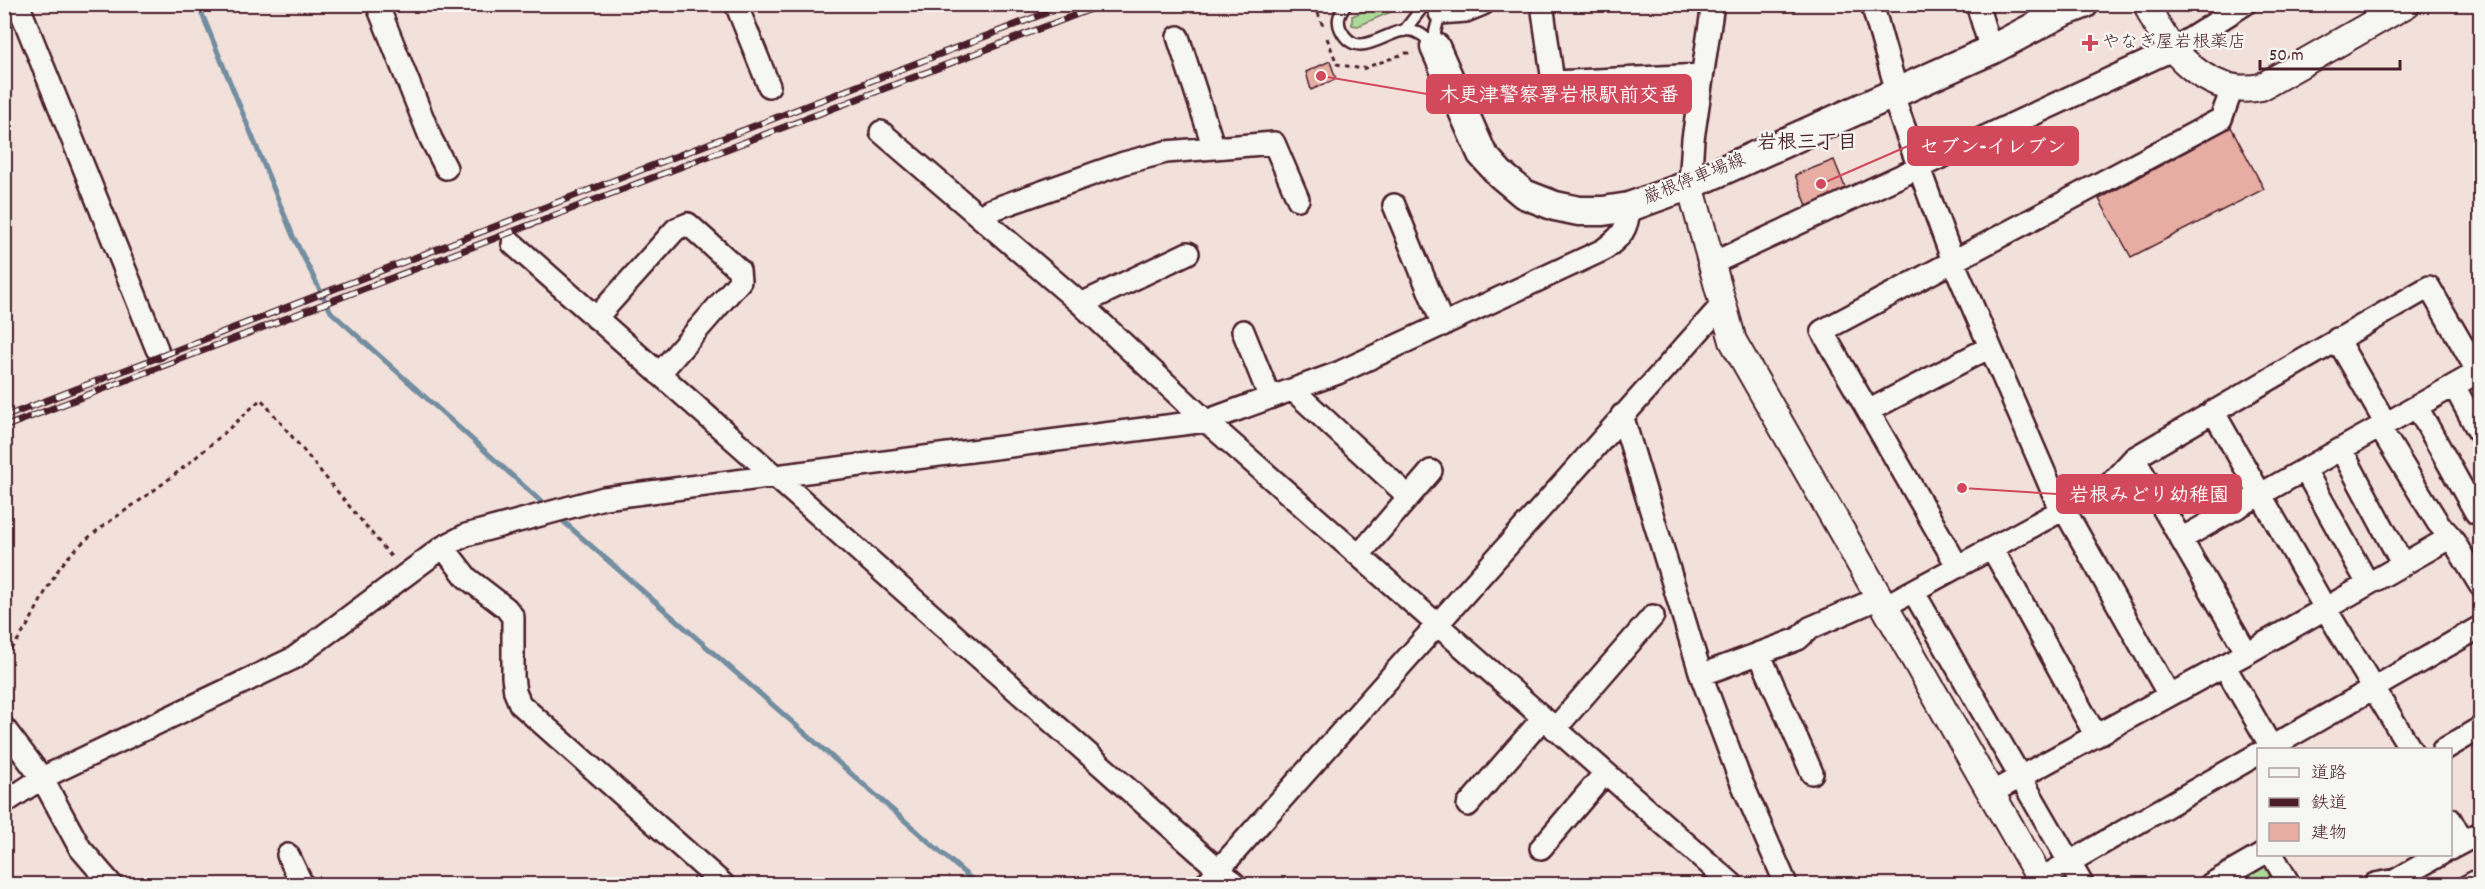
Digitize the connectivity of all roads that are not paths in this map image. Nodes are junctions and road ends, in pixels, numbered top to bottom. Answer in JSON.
{"nodes":[{"id":1,"x":18,"y":4,"type":"edge"},
{"id":2,"x":377,"y":4,"type":"edge"},
{"id":3,"x":735,"y":4,"type":"edge"},
{"id":4,"x":1346,"y":4,"type":"edge"},
{"id":5,"x":1483,"y":4,"type":"edge"},
{"id":6,"x":1542,"y":4,"type":"edge"},
{"id":7,"x":1713,"y":4,"type":"edge"},
{"id":8,"x":1872,"y":4,"type":"edge"},
{"id":9,"x":1977,"y":4,"type":"edge"},
{"id":10,"x":2147,"y":4,"type":"edge"},
{"id":11,"x":2407,"y":4,"type":"edge"},
{"id":12,"x":2240,"y":6,"type":"edge"},
{"id":13,"x":1436,"y":7,"type":"edge"},
{"id":14,"x":2068,"y":7,"type":"edge"},
{"id":15,"x":1404,"y":31,"type":"junction"},
{"id":16,"x":1178,"y":37,"type":"dead end"},
{"id":17,"x":1435,"y":47,"type":"junction"},
{"id":18,"x":2174,"y":49,"type":"junction"},
{"id":19,"x":1991,"y":50,"type":"junction"},
{"id":20,"x":1702,"y":75,"type":"junction"},
{"id":21,"x":769,"y":86,"type":"dead end"},
{"id":22,"x":2232,"y":89,"type":"junction"},
{"id":23,"x":1894,"y":93,"type":"junction"},
{"id":24,"x":881,"y":132,"type":"dead end"},
{"id":25,"x":1214,"y":148,"type":"junction"},
{"id":26,"x":1918,"y":166,"type":"junction"},
{"id":27,"x":446,"y":168,"type":"dead end"},
{"id":28,"x":1690,"y":185,"type":"junction"},
{"id":29,"x":1298,"y":199,"type":"dead end"},
{"id":30,"x":1394,"y":205,"type":"dead end"},
{"id":31,"x":1629,"y":207,"type":"junction"},
{"id":32,"x":980,"y":216,"type":"junction"},
{"id":33,"x":513,"y":244,"type":"dead end"},
{"id":34,"x":1188,"y":252,"type":"dead end"},
{"id":35,"x":1953,"y":261,"type":"junction"},
{"id":36,"x":1711,"y":264,"type":"junction"},
{"id":37,"x":1081,"y":304,"type":"junction"},
{"id":38,"x":1722,"y":306,"type":"junction"},
{"id":39,"x":596,"y":318,"type":"junction"},
{"id":40,"x":1443,"y":325,"type":"junction"},
{"id":41,"x":1244,"y":331,"type":"dead end"},
{"id":42,"x":2337,"y":339,"type":"junction"},
{"id":43,"x":1990,"y":347,"type":"junction"},
{"id":44,"x":157,"y":349,"type":"dead end"},
{"id":45,"x":659,"y":374,"type":"junction"},
{"id":46,"x":2454,"y":386,"type":"junction"},
{"id":47,"x":1293,"y":390,"type":"junction"},
{"id":48,"x":1270,"y":398,"type":"junction"},
{"id":49,"x":2417,"y":407,"type":"junction"},
{"id":50,"x":1868,"y":411,"type":"junction"},
{"id":51,"x":2213,"y":411,"type":"junction"},
{"id":52,"x":1622,"y":415,"type":"junction"},
{"id":53,"x":1206,"y":421,"type":"junction"},
{"id":54,"x":2383,"y":426,"type":"junction"},
{"id":55,"x":2481,"y":434,"type":"edge"},
{"id":56,"x":2341,"y":449,"type":"junction"},
{"id":57,"x":2134,"y":458,"type":"junction"},
{"id":58,"x":2305,"y":470,"type":"junction"},
{"id":59,"x":1431,"y":471,"type":"dead end"},
{"id":60,"x":772,"y":476,"type":"junction"},
{"id":61,"x":2260,"y":495,"type":"junction"},
{"id":62,"x":1408,"y":496,"type":"junction"},
{"id":63,"x":2063,"y":510,"type":"junction"},
{"id":64,"x":2479,"y":512,"type":"edge"},
{"id":65,"x":2448,"y":534,"type":"junction"},
{"id":66,"x":2181,"y":539,"type":"junction"},
{"id":67,"x":443,"y":547,"type":"junction"},
{"id":68,"x":1992,"y":548,"type":"junction"},
{"id":69,"x":1359,"y":555,"type":"junction"},
{"id":70,"x":2403,"y":565,"type":"junction"},
{"id":71,"x":1958,"y":567,"type":"junction"},
{"id":72,"x":2368,"y":584,"type":"junction"},
{"id":73,"x":2481,"y":585,"type":"edge"},
{"id":74,"x":1913,"y":591,"type":"junction"},
{"id":75,"x":1882,"y":602,"type":"junction"},
{"id":76,"x":2325,"y":609,"type":"junction"},
{"id":77,"x":1653,"y":616,"type":"dead end"},
{"id":78,"x":1437,"y":624,"type":"junction"},
{"id":79,"x":2481,"y":627,"type":"edge"},
{"id":80,"x":1759,"y":653,"type":"junction"},
{"id":81,"x":2247,"y":653,"type":"junction"},
{"id":82,"x":2223,"y":666,"type":"junction"},
{"id":83,"x":1701,"y":675,"type":"junction"},
{"id":84,"x":2373,"y":687,"type":"junction"},
{"id":85,"x":2169,"y":695,"type":"junction"},
{"id":86,"x":1549,"y":723,"type":"junction"},
{"id":87,"x":4,"y":728,"type":"edge"},
{"id":88,"x":2481,"y":728,"type":"edge"},
{"id":89,"x":2096,"y":736,"type":"junction"},
{"id":90,"x":2266,"y":748,"type":"edge"},
{"id":91,"x":2270,"y":748,"type":"edge"},
{"id":92,"x":2410,"y":748,"type":"edge"},
{"id":93,"x":2446,"y":748,"type":"edge"},
{"id":94,"x":2257,"y":756,"type":"edge"},
{"id":95,"x":1605,"y":773,"type":"junction"},
{"id":96,"x":1812,"y":773,"type":"dead end"},
{"id":97,"x":2020,"y":777,"type":"junction"},
{"id":98,"x":42,"y":778,"type":"junction"},
{"id":99,"x":1991,"y":793,"type":"junction"},
{"id":100,"x":4,"y":803,"type":"edge"},
{"id":101,"x":1468,"y":805,"type":"dead end"},
{"id":102,"x":2452,"y":821,"type":"edge"},
{"id":103,"x":2465,"y":841,"type":"edge"},
{"id":104,"x":1541,"y":848,"type":"dead end"},
{"id":105,"x":288,"y":855,"type":"dead end"},
{"id":106,"x":2260,"y":856,"type":"edge"},
{"id":107,"x":2273,"y":856,"type":"edge"},
{"id":108,"x":2439,"y":856,"type":"edge"},
{"id":109,"x":2068,"y":862,"type":"junction"},
{"id":110,"x":2481,"y":873,"type":"edge"},
{"id":111,"x":1212,"y":877,"type":"edge"},
{"id":112,"x":2042,"y":882,"type":"edge"},
{"id":113,"x":1726,"y":883,"type":"edge"},
{"id":114,"x":111,"y":885,"type":"edge"},
{"id":115,"x":302,"y":885,"type":"edge"},
{"id":116,"x":723,"y":885,"type":"edge"},
{"id":117,"x":1235,"y":885,"type":"edge"},
{"id":118,"x":1786,"y":885,"type":"edge"},
{"id":119,"x":2082,"y":885,"type":"edge"},
{"id":120,"x":2211,"y":885,"type":"edge"},
{"id":121,"x":2289,"y":885,"type":"edge"},
{"id":122,"x":2375,"y":885,"type":"edge"},
{"id":123,"x":2460,"y":885,"type":"edge"}],
"edges":[{"from":1,"to":44,"type":"street"},
{"from":2,"to":27,"type":"street"},
{"from":3,"to":21,"type":"street"},
{"from":4,"to":15,"type":"lane"},
{"from":5,"to":13,"type":"street"},
{"from":6,"to":20,"type":"street"},
{"from":7,"to":20,"type":"street"},
{"from":8,"to":23,"type":"street"},
{"from":9,"to":19,"type":"street"},
{"from":10,"to":18,"type":"street"},
{"from":11,"to":22,"type":"street"},
{"from":12,"to":18,"type":"street"},
{"from":13,"to":15,"type":"lane"},
{"from":13,"to":17,"type":"lane"},
{"from":14,"to":19,"type":"main road","name":"巌根停車場線"},
{"from":15,"to":17,"type":"lane"},
{"from":16,"to":25,"type":"street"},
{"from":17,"to":31,"type":"main road","name":"巌根停車場線"},
{"from":18,"to":22,"type":"street"},
{"from":18,"to":26,"type":"street"},
{"from":19,"to":23,"type":"main road","name":"巌根停車場線"},
{"from":20,"to":28,"type":"street"},
{"from":22,"to":35,"type":"street"},
{"from":23,"to":26,"type":"street"},
{"from":23,"to":28,"type":"main road","name":"巌根停車場線"},
{"from":24,"to":32,"type":"street"},
{"from":25,"to":29,"type":"street"},
{"from":25,"to":32,"type":"street"},
{"from":26,"to":35,"type":"street"},
{"from":26,"to":36,"type":"street"},
{"from":28,"to":31,"type":"main road","name":"巌根停車場線"},
{"from":28,"to":36,"type":"street"},
{"from":30,"to":40,"type":"street"},
{"from":31,"to":40,"type":"street"},
{"from":32,"to":37,"type":"street"},
{"from":33,"to":39,"type":"street"},
{"from":34,"to":37,"type":"street"},
{"from":35,"to":43,"type":"street"},
{"from":35,"to":50,"type":"street"},
{"from":36,"to":38,"type":"street"},
{"from":37,"to":53,"type":"street"},
{"from":38,"to":52,"type":"street"},
{"from":38,"to":75,"type":"street"},
{"from":39,"to":45,"type":"street"},
{"from":39,"to":45,"type":"street"},
{"from":40,"to":47,"type":"street"},
{"from":41,"to":48,"type":"street"},
{"from":42,"to":46,"type":"street"},
{"from":42,"to":51,"type":"street"},
{"from":42,"to":54,"type":"street"},
{"from":43,"to":50,"type":"street"},
{"from":43,"to":63,"type":"street"},
{"from":45,"to":60,"type":"street"},
{"from":46,"to":49,"type":"street"},
{"from":46,"to":55,"type":"street"},
{"from":47,"to":48,"type":"street"},
{"from":47,"to":62,"type":"street"},
{"from":48,"to":53,"type":"street"},
{"from":49,"to":54,"type":"street"},
{"from":49,"to":64,"type":"street"},
{"from":50,"to":71,"type":"street"},
{"from":51,"to":57,"type":"street"},
{"from":51,"to":61,"type":"street"},
{"from":52,"to":78,"type":"street"},
{"from":52,"to":83,"type":"street"},
{"from":53,"to":60,"type":"street"},
{"from":53,"to":69,"type":"street"},
{"from":54,"to":56,"type":"street"},
{"from":54,"to":65,"type":"street"},
{"from":56,"to":58,"type":"street"},
{"from":56,"to":70,"type":"street"},
{"from":57,"to":63,"type":"street"},
{"from":57,"to":66,"type":"street"},
{"from":58,"to":61,"type":"street"},
{"from":58,"to":72,"type":"street"},
{"from":59,"to":62,"type":"street"},
{"from":60,"to":67,"type":"street"},
{"from":60,"to":111,"type":"street"},
{"from":61,"to":66,"type":"street"},
{"from":61,"to":76,"type":"street"},
{"from":62,"to":69,"type":"street"},
{"from":63,"to":68,"type":"street"},
{"from":63,"to":85,"type":"street"},
{"from":64,"to":65,"type":"street"},
{"from":65,"to":70,"type":"street"},
{"from":65,"to":73,"type":"street"},
{"from":66,"to":81,"type":"street"},
{"from":67,"to":98,"type":"street"},
{"from":67,"to":116,"type":"street"},
{"from":68,"to":71,"type":"street"},
{"from":68,"to":89,"type":"street"},
{"from":69,"to":78,"type":"street"},
{"from":70,"to":72,"type":"street"},
{"from":71,"to":74,"type":"street"},
{"from":72,"to":76,"type":"street"},
{"from":74,"to":75,"type":"street"},
{"from":74,"to":97,"type":"street"},
{"from":75,"to":80,"type":"street"},
{"from":75,"to":99,"type":"street"},
{"from":76,"to":81,"type":"street"},
{"from":76,"to":84,"type":"street"},
{"from":77,"to":86,"type":"street"},
{"from":78,"to":86,"type":"street"},
{"from":78,"to":111,"type":"street"},
{"from":79,"to":84,"type":"street"},
{"from":80,"to":83,"type":"street"},
{"from":80,"to":96,"type":"street"},
{"from":81,"to":82,"type":"street"},
{"from":82,"to":85,"type":"street"},
{"from":82,"to":90,"type":"street"},
{"from":83,"to":118,"type":"street"},
{"from":84,"to":91,"type":"street"},
{"from":84,"to":92,"type":"street"},
{"from":85,"to":89,"type":"street"},
{"from":86,"to":95,"type":"street"},
{"from":86,"to":101,"type":"street"},
{"from":87,"to":98,"type":"street"},
{"from":88,"to":93,"type":"street"},
{"from":89,"to":97,"type":"street"},
{"from":94,"to":109,"type":"street"},
{"from":95,"to":104,"type":"street"},
{"from":95,"to":113,"type":"street"},
{"from":97,"to":99,"type":"street"},
{"from":97,"to":109,"type":"street"},
{"from":98,"to":100,"type":"street"},
{"from":98,"to":114,"type":"street"},
{"from":99,"to":112,"type":"street"},
{"from":102,"to":103,"type":"street"},
{"from":105,"to":115,"type":"street"},
{"from":106,"to":120,"type":"street"},
{"from":107,"to":121,"type":"street"},
{"from":108,"to":122,"type":"street"},
{"from":109,"to":112,"type":"street"},
{"from":109,"to":119,"type":"street"},
{"from":110,"to":123,"type":"lane"},
{"from":111,"to":117,"type":"street"}]}
